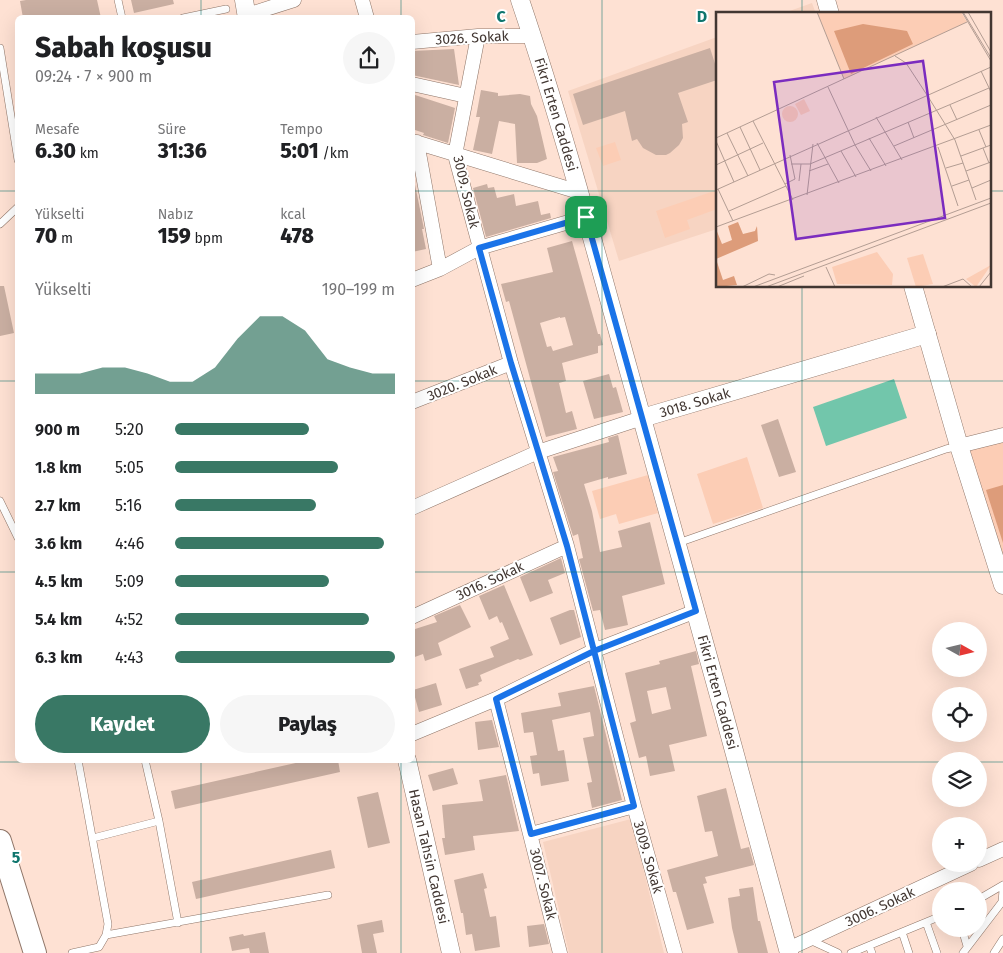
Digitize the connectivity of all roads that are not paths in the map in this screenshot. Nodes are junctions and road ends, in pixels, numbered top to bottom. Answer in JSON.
{"nodes":[{"id":1,"x":118,"y":0,"type":"edge"},
{"id":2,"x":294,"y":0,"type":"edge"},
{"id":3,"x":362,"y":0,"type":"edge"},
{"id":4,"x":520,"y":0,"type":"edge"},
{"id":5,"x":226,"y":9,"type":"dead end"},
{"id":6,"x":246,"y":11,"type":"edge"},
{"id":7,"x":121,"y":15,"type":"edge"},
{"id":8,"x":198,"y":15,"type":"edge"},
{"id":9,"x":366,"y":15,"type":"edge"},
{"id":10,"x":478,"y":36,"type":"junction"},
{"id":11,"x":532,"y":36,"type":"junction"},
{"id":12,"x":415,"y":42,"type":"edge"},
{"id":13,"x":0,"y":48,"type":"edge"},
{"id":14,"x":415,"y":85,"type":"edge"},
{"id":15,"x":466,"y":96,"type":"junction"},
{"id":16,"x":15,"y":141,"type":"edge"},
{"id":17,"x":415,"y":141,"type":"edge"},
{"id":18,"x":455,"y":155,"type":"junction"},
{"id":19,"x":579,"y":192,"type":"junction"},
{"id":20,"x":15,"y":210,"type":"edge"},
{"id":21,"x":586,"y":217,"type":"junction"},
{"id":22,"x":0,"y":224,"type":"edge"},
{"id":23,"x":479,"y":248,"type":"junction"},
{"id":24,"x":440,"y":269,"type":"junction"},
{"id":25,"x":415,"y":279,"type":"edge"},
{"id":26,"x":914,"y":288,"type":"edge"},
{"id":27,"x":927,"y":334,"type":"junction"},
{"id":28,"x":511,"y":363,"type":"junction"},
{"id":29,"x":415,"y":401,"type":"edge"},
{"id":30,"x":642,"y":418,"type":"junction"},
{"id":31,"x":1003,"y":435,"type":"edge"},
{"id":32,"x":959,"y":446,"type":"junction"},
{"id":33,"x":538,"y":452,"type":"junction"},
{"id":34,"x":0,"y":501,"type":"edge"},
{"id":35,"x":415,"y":507,"type":"edge"},
{"id":36,"x":15,"y":532,"type":"edge"},
{"id":37,"x":677,"y":543,"type":"junction"},
{"id":38,"x":567,"y":546,"type":"junction"},
{"id":39,"x":1003,"y":585,"type":"edge"},
{"id":40,"x":696,"y":611,"type":"junction"},
{"id":41,"x":415,"y":616,"type":"edge"},
{"id":42,"x":594,"y":651,"type":"junction"},
{"id":43,"x":496,"y":699,"type":"junction"},
{"id":44,"x":415,"y":733,"type":"edge"},
{"id":45,"x":79,"y":763,"type":"edge"},
{"id":46,"x":146,"y":763,"type":"edge"},
{"id":47,"x":408,"y":763,"type":"edge"},
{"id":48,"x":634,"y":806,"type":"junction"},
{"id":49,"x":159,"y":821,"type":"junction"},
{"id":50,"x":531,"y":834,"type":"junction"},
{"id":51,"x":93,"y":838,"type":"junction"},
{"id":52,"x":0,"y":841,"type":"edge"},
{"id":53,"x":1003,"y":849,"type":"edge"},
{"id":54,"x":0,"y":852,"type":"edge"},
{"id":55,"x":987,"y":856,"type":"edge"},
{"id":56,"x":954,"y":872,"type":"edge"},
{"id":57,"x":1003,"y":885,"type":"edge"},
{"id":58,"x":1003,"y":890,"type":"edge"},
{"id":59,"x":987,"y":894,"type":"edge"},
{"id":60,"x":328,"y":895,"type":"dead end"},
{"id":61,"x":932,"y":920,"type":"edge"},
{"id":62,"x":926,"y":922,"type":"junction"},
{"id":63,"x":178,"y":923,"type":"junction"},
{"id":64,"x":902,"y":932,"type":"junction"},
{"id":65,"x":106,"y":935,"type":"junction"},
{"id":66,"x":963,"y":937,"type":"edge"},
{"id":67,"x":810,"y":939,"type":"junction"},
{"id":68,"x":1003,"y":939,"type":"edge"},
{"id":69,"x":870,"y":949,"type":"edge"},
{"id":70,"x":965,"y":950,"type":"edge"},
{"id":71,"x":789,"y":951,"type":"edge"},
{"id":72,"x":20,"y":953,"type":"edge"},
{"id":73,"x":35,"y":953,"type":"edge"},
{"id":74,"x":72,"y":953,"type":"edge"},
{"id":75,"x":451,"y":953,"type":"edge"},
{"id":76,"x":560,"y":953,"type":"edge"},
{"id":77,"x":676,"y":953,"type":"edge"},
{"id":78,"x":838,"y":953,"type":"edge"},
{"id":79,"x":851,"y":953,"type":"edge"},
{"id":80,"x":909,"y":953,"type":"edge"},
{"id":81,"x":937,"y":953,"type":"edge"},
{"id":82,"x":994,"y":953,"type":"edge"}],
"edges":[{"from":1,"to":7,"type":"lane"},
{"from":2,"to":6,"type":"street"},
{"from":3,"to":9,"type":"street"},
{"from":4,"to":11,"type":"street","name":"Fikri Erten Caddesi"},
{"from":5,"to":8,"type":"lane"},
{"from":10,"to":11,"type":"street","name":"3026. Sokak"},
{"from":10,"to":12,"type":"street","name":"3026. Sokak"},
{"from":10,"to":15,"type":"street","name":"3009. Sokak"},
{"from":11,"to":19,"type":"street","name":"Fikri Erten Caddesi"},
{"from":13,"to":16,"type":"lane"},
{"from":14,"to":15,"type":"street"},
{"from":15,"to":18,"type":"street","name":"3009. Sokak"},
{"from":17,"to":18,"type":"street"},
{"from":17,"to":24,"type":"street"},
{"from":18,"to":19,"type":"street"},
{"from":18,"to":23,"type":"street","name":"3009. Sokak"},
{"from":19,"to":21,"type":"street","name":"Fikri Erten Caddesi"},
{"from":20,"to":22,"type":"lane"},
{"from":21,"to":23,"type":"street"},
{"from":21,"to":30,"type":"street","name":"Fikri Erten Caddesi"},
{"from":23,"to":24,"type":"street"},
{"from":23,"to":28,"type":"street","name":"3009. Sokak"},
{"from":24,"to":25,"type":"street"},
{"from":26,"to":27,"type":"street"},
{"from":27,"to":30,"type":"street","name":"3018. Sokak"},
{"from":27,"to":32,"type":"street"},
{"from":28,"to":29,"type":"street","name":"3020. Sokak"},
{"from":28,"to":33,"type":"street","name":"3009. Sokak"},
{"from":30,"to":33,"type":"street","name":"3018. Sokak"},
{"from":30,"to":37,"type":"street","name":"Fikri Erten Caddesi"},
{"from":31,"to":32,"type":"street"},
{"from":32,"to":37,"type":"lane"},
{"from":32,"to":39,"type":"street"},
{"from":33,"to":35,"type":"street","name":"3018. Sokak"},
{"from":33,"to":38,"type":"street","name":"3009. Sokak"},
{"from":34,"to":36,"type":"lane"},
{"from":37,"to":40,"type":"street","name":"Fikri Erten Caddesi"},
{"from":38,"to":41,"type":"street","name":"3016. Sokak"},
{"from":38,"to":42,"type":"street","name":"3009. Sokak"},
{"from":40,"to":42,"type":"street"},
{"from":40,"to":71,"type":"street","name":"Fikri Erten Caddesi"},
{"from":42,"to":43,"type":"street"},
{"from":42,"to":48,"type":"street","name":"3009. Sokak"},
{"from":43,"to":44,"type":"street"},
{"from":43,"to":50,"type":"street","name":"3007. Sokak"},
{"from":45,"to":51,"type":"lane"},
{"from":46,"to":49,"type":"lane"},
{"from":47,"to":75,"type":"street","name":"Hasan Tahsin Caddesi"},
{"from":48,"to":50,"type":"street"},
{"from":48,"to":77,"type":"street","name":"3009. Sokak"},
{"from":49,"to":51,"type":"lane"},
{"from":49,"to":63,"type":"lane"},
{"from":50,"to":76,"type":"street","name":"3007. Sokak"},
{"from":51,"to":65,"type":"lane"},
{"from":52,"to":73,"type":"highway"},
{"from":53,"to":55,"type":"street"},
{"from":54,"to":72,"type":"highway"},
{"from":56,"to":67,"type":"street","name":"3006. Sokak"},
{"from":57,"to":59,"type":"lane"},
{"from":58,"to":70,"type":"lane"},
{"from":60,"to":63,"type":"lane"},
{"from":61,"to":62,"type":"lane"},
{"from":62,"to":64,"type":"lane"},
{"from":62,"to":81,"type":"lane"},
{"from":63,"to":65,"type":"lane"},
{"from":64,"to":69,"type":"lane"},
{"from":64,"to":80,"type":"lane"},
{"from":65,"to":74,"type":"lane"},
{"from":66,"to":70,"type":"lane"},
{"from":67,"to":71,"type":"street","name":"3006. Sokak"},
{"from":67,"to":78,"type":"lane"},
{"from":68,"to":82,"type":"lane"},
{"from":69,"to":79,"type":"lane"}]}
